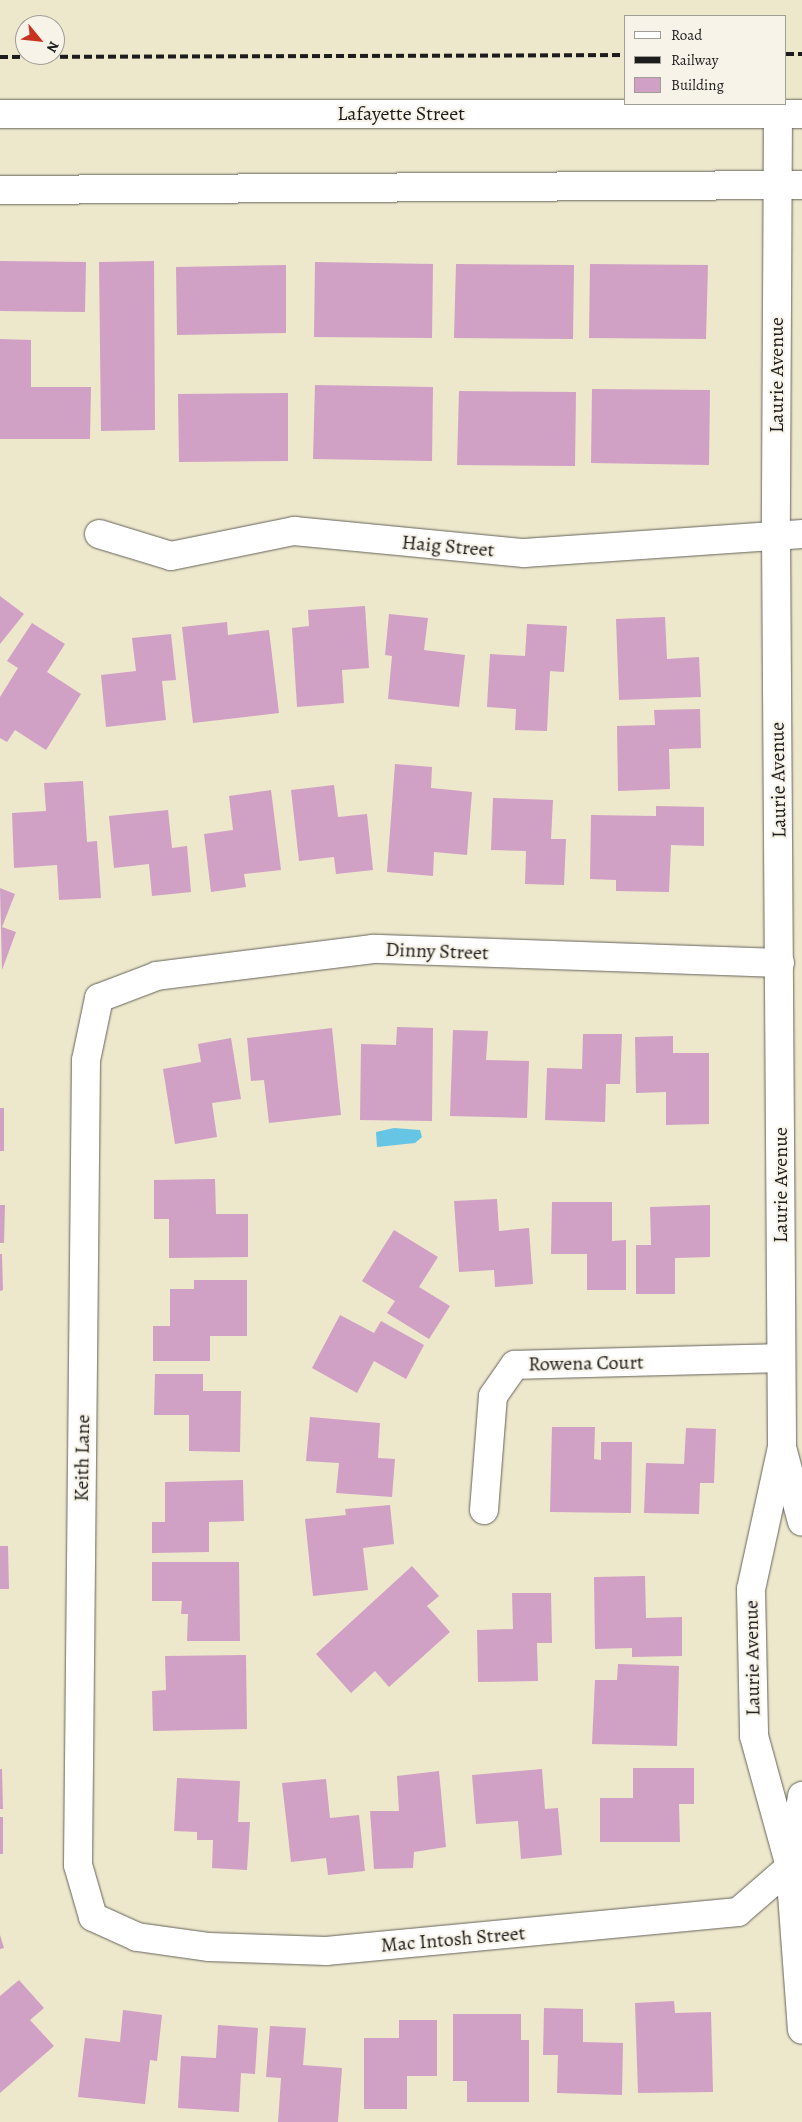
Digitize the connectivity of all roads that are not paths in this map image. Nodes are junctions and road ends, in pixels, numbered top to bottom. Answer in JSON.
{"nodes":[{"id":1,"x":0,"y":114,"type":"edge"},
{"id":2,"x":790,"y":114,"type":"edge"},
{"id":3,"x":789,"y":185,"type":"edge"},
{"id":4,"x":0,"y":190,"type":"edge"},
{"id":5,"x":99,"y":534,"type":"dead end"},
{"id":6,"x":789,"y":535,"type":"edge"},
{"id":7,"x":780,"y":963,"type":"junction"},
{"id":8,"x":99,"y":998,"type":"joint"},
{"id":9,"x":780,"y":1358,"type":"junction"},
{"id":10,"x":782,"y":1446,"type":"junction"},
{"id":11,"x":484,"y":1510,"type":"dead end"},
{"id":12,"x":802,"y":1522,"type":"edge"},
{"id":13,"x":802,"y":1796,"type":"edge"},
{"id":14,"x":796,"y":1866,"type":"edge"},
{"id":15,"x":93,"y":1917,"type":"joint"},
{"id":16,"x":802,"y":2030,"type":"edge"}],
"edges":[{"from":1,"to":2,"type":"street","name":"Lafayette Street"},
{"from":2,"to":3,"type":"street","name":"Laurie Avenue"},
{"from":3,"to":4,"type":"street"},
{"from":3,"to":6,"type":"street","name":"Laurie Avenue"},
{"from":5,"to":6,"type":"street","name":"Haig Street"},
{"from":6,"to":7,"type":"street","name":"Laurie Avenue"},
{"from":7,"to":8,"type":"street","name":"Dinny Street"},
{"from":7,"to":9,"type":"street","name":"Laurie Avenue"},
{"from":8,"to":15,"type":"street","name":"Keith Lane"},
{"from":9,"to":10,"type":"street","name":"Laurie Avenue"},
{"from":9,"to":11,"type":"street","name":"Rowena Court"},
{"from":10,"to":12,"type":"street","name":"Laurie Avenue"},
{"from":10,"to":14,"type":"street","name":"Laurie Avenue"},
{"from":13,"to":14,"type":"street","name":"Laurie Avenue"},
{"from":14,"to":15,"type":"street","name":"Mac Intosh Street"},
{"from":14,"to":16,"type":"street","name":"Laurie Avenue"}]}
